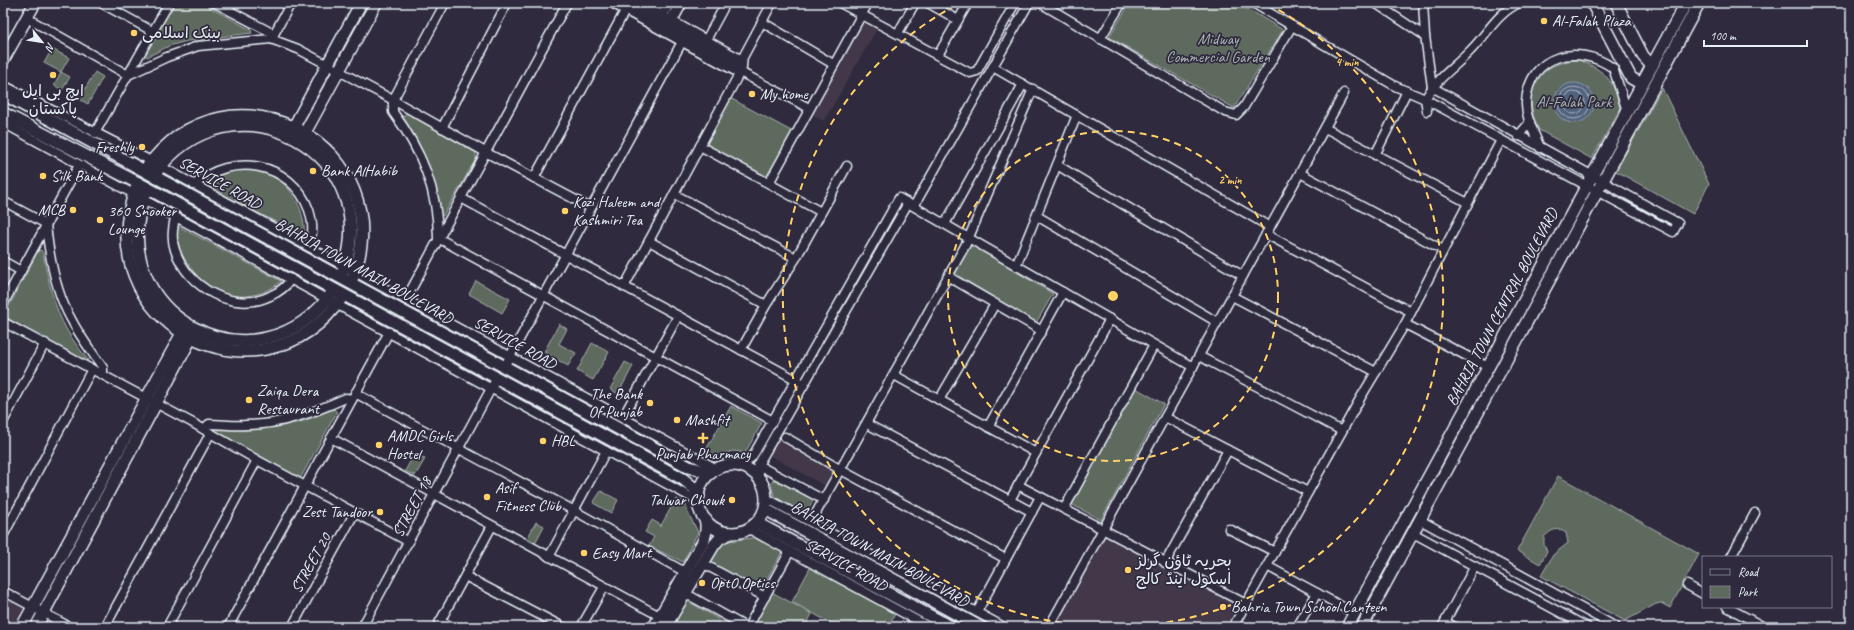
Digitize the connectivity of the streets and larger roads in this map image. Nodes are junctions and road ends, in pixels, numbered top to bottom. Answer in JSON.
{"nodes":[{"id":1,"x":35,"y":3,"type":"edge"},
{"id":2,"x":101,"y":3,"type":"edge"},
{"id":3,"x":169,"y":3,"type":"edge"},
{"id":4,"x":215,"y":3,"type":"edge"},
{"id":5,"x":291,"y":3,"type":"edge"},
{"id":6,"x":361,"y":3,"type":"edge"},
{"id":7,"x":376,"y":3,"type":"edge"},
{"id":8,"x":445,"y":3,"type":"edge"},
{"id":9,"x":507,"y":3,"type":"edge"},
{"id":10,"x":568,"y":3,"type":"edge"},
{"id":11,"x":615,"y":3,"type":"edge"},
{"id":12,"x":637,"y":3,"type":"edge"},
{"id":13,"x":668,"y":3,"type":"edge"},
{"id":14,"x":681,"y":3,"type":"edge"},
{"id":15,"x":726,"y":3,"type":"edge"},
{"id":16,"x":772,"y":3,"type":"edge"},
{"id":17,"x":840,"y":3,"type":"edge"},
{"id":18,"x":868,"y":3,"type":"edge"},
{"id":19,"x":915,"y":3,"type":"edge"},
{"id":20,"x":928,"y":3,"type":"edge"},
{"id":21,"x":968,"y":3,"type":"edge"},
{"id":22,"x":1015,"y":3,"type":"edge"},
{"id":23,"x":1029,"y":3,"type":"edge"},
{"id":24,"x":1122,"y":3,"type":"edge"},
{"id":25,"x":1253,"y":3,"type":"edge"},
{"id":26,"x":1375,"y":3,"type":"edge"},
{"id":27,"x":1423,"y":3,"type":"edge"},
{"id":28,"x":1517,"y":3,"type":"edge"},
{"id":29,"x":1592,"y":3,"type":"edge"},
{"id":30,"x":1616,"y":3,"type":"edge"},
{"id":31,"x":1686,"y":3,"type":"edge"},
{"id":32,"x":1699,"y":3,"type":"edge"},
{"id":33,"x":1042,"y":4,"type":"dead end"},
{"id":34,"x":229,"y":6,"type":"edge"},
{"id":35,"x":626,"y":9,"type":"junction"},
{"id":36,"x":861,"y":14,"type":"junction"},
{"id":37,"x":27,"y":18,"type":"junction"},
{"id":38,"x":658,"y":20,"type":"junction"},
{"id":39,"x":958,"y":20,"type":"junction"},
{"id":40,"x":762,"y":22,"type":"junction"},
{"id":41,"x":668,"y":26,"type":"junction"},
{"id":42,"x":1292,"y":26,"type":"junction"},
{"id":43,"x":152,"y":31,"type":"junction"},
{"id":44,"x":898,"y":33,"type":"junction"},
{"id":45,"x":1425,"y":36,"type":"junction"},
{"id":46,"x":273,"y":37,"type":"junction"},
{"id":47,"x":1100,"y":39,"type":"junction"},
{"id":48,"x":682,"y":40,"type":"junction"},
{"id":49,"x":706,"y":40,"type":"junction"},
{"id":50,"x":938,"y":55,"type":"junction"},
{"id":51,"x":3,"y":60,"type":"edge"},
{"id":52,"x":833,"y":64,"type":"junction"},
{"id":53,"x":327,"y":66,"type":"junction"},
{"id":54,"x":741,"y":66,"type":"junction"},
{"id":55,"x":1652,"y":66,"type":"junction"},
{"id":56,"x":992,"y":67,"type":"junction"},
{"id":57,"x":1613,"y":68,"type":"junction"},
{"id":58,"x":338,"y":72,"type":"junction"},
{"id":59,"x":128,"y":74,"type":"junction"},
{"id":60,"x":1631,"y":78,"type":"junction"},
{"id":61,"x":1023,"y":84,"type":"junction"},
{"id":62,"x":1642,"y":84,"type":"junction"},
{"id":63,"x":3,"y":85,"type":"edge"},
{"id":64,"x":1432,"y":87,"type":"junction"},
{"id":65,"x":1033,"y":90,"type":"junction"},
{"id":66,"x":1407,"y":91,"type":"junction"},
{"id":67,"x":1344,"y":93,"type":"dead end"},
{"id":68,"x":3,"y":94,"type":"edge"},
{"id":69,"x":393,"y":100,"type":"junction"},
{"id":70,"x":1425,"y":100,"type":"junction"},
{"id":71,"x":810,"y":108,"type":"junction"},
{"id":72,"x":1427,"y":111,"type":"dead end"},
{"id":73,"x":1628,"y":111,"type":"junction"},
{"id":74,"x":3,"y":113,"type":"edge"},
{"id":75,"x":43,"y":116,"type":"junction"},
{"id":76,"x":1077,"y":116,"type":"junction"},
{"id":77,"x":1530,"y":122,"type":"junction"},
{"id":78,"x":3,"y":123,"type":"edge"},
{"id":79,"x":442,"y":128,"type":"junction"},
{"id":80,"x":1325,"y":128,"type":"junction"},
{"id":81,"x":35,"y":130,"type":"junction"},
{"id":82,"x":292,"y":130,"type":"junction"},
{"id":83,"x":95,"y":133,"type":"junction"},
{"id":84,"x":1518,"y":136,"type":"junction"},
{"id":85,"x":303,"y":137,"type":"junction"},
{"id":86,"x":1501,"y":140,"type":"junction"},
{"id":87,"x":700,"y":146,"type":"junction"},
{"id":88,"x":1540,"y":148,"type":"junction"},
{"id":89,"x":487,"y":153,"type":"junction"},
{"id":90,"x":1375,"y":154,"type":"junction"},
{"id":91,"x":79,"y":165,"type":"junction"},
{"id":92,"x":1057,"y":165,"type":"junction"},
{"id":93,"x":847,"y":166,"type":"dead end"},
{"id":94,"x":152,"y":168,"type":"junction"},
{"id":95,"x":1300,"y":173,"type":"junction"},
{"id":96,"x":534,"y":178,"type":"junction"},
{"id":97,"x":1588,"y":181,"type":"junction"},
{"id":98,"x":769,"y":183,"type":"junction"},
{"id":99,"x":194,"y":185,"type":"junction"},
{"id":100,"x":142,"y":186,"type":"junction"},
{"id":101,"x":1600,"y":187,"type":"junction"},
{"id":102,"x":674,"y":194,"type":"junction"},
{"id":103,"x":138,"y":197,"type":"junction"},
{"id":104,"x":461,"y":198,"type":"junction"},
{"id":105,"x":3,"y":201,"type":"edge"},
{"id":106,"x":1468,"y":203,"type":"junction"},
{"id":107,"x":911,"y":205,"type":"junction"},
{"id":108,"x":591,"y":208,"type":"junction"},
{"id":109,"x":821,"y":212,"type":"junction"},
{"id":110,"x":1037,"y":216,"type":"junction"},
{"id":111,"x":175,"y":217,"type":"junction"},
{"id":112,"x":46,"y":224,"type":"junction"},
{"id":113,"x":945,"y":224,"type":"junction"},
{"id":114,"x":1268,"y":230,"type":"junction"},
{"id":115,"x":438,"y":238,"type":"junction"},
{"id":116,"x":969,"y":238,"type":"junction"},
{"id":117,"x":649,"y":241,"type":"junction"},
{"id":118,"x":308,"y":246,"type":"junction"},
{"id":119,"x":1444,"y":250,"type":"junction"},
{"id":120,"x":564,"y":255,"type":"junction"},
{"id":121,"x":796,"y":258,"type":"junction"},
{"id":122,"x":3,"y":261,"type":"edge"},
{"id":123,"x":1016,"y":266,"type":"junction"},
{"id":124,"x":21,"y":271,"type":"junction"},
{"id":125,"x":348,"y":274,"type":"junction"},
{"id":126,"x":1243,"y":276,"type":"junction"},
{"id":127,"x":948,"y":277,"type":"junction"},
{"id":128,"x":290,"y":279,"type":"junction"},
{"id":129,"x":624,"y":287,"type":"junction"},
{"id":130,"x":1063,"y":292,"type":"junction"},
{"id":131,"x":543,"y":295,"type":"junction"},
{"id":132,"x":1232,"y":296,"type":"junction"},
{"id":133,"x":335,"y":297,"type":"junction"},
{"id":134,"x":406,"y":300,"type":"junction"},
{"id":135,"x":3,"y":304,"type":"edge"},
{"id":136,"x":995,"y":304,"type":"junction"},
{"id":137,"x":766,"y":305,"type":"junction"},
{"id":138,"x":1411,"y":312,"type":"junction"},
{"id":139,"x":678,"y":316,"type":"junction"},
{"id":140,"x":1110,"y":319,"type":"junction"},
{"id":141,"x":3,"y":322,"type":"edge"},
{"id":142,"x":1217,"y":322,"type":"junction"},
{"id":143,"x":1405,"y":324,"type":"junction"},
{"id":144,"x":1042,"y":331,"type":"junction"},
{"id":145,"x":189,"y":332,"type":"junction"},
{"id":146,"x":389,"y":332,"type":"junction"},
{"id":147,"x":45,"y":343,"type":"junction"},
{"id":148,"x":1154,"y":345,"type":"junction"},
{"id":149,"x":741,"y":350,"type":"junction"},
{"id":150,"x":1199,"y":356,"type":"junction"},
{"id":151,"x":656,"y":357,"type":"junction"},
{"id":152,"x":507,"y":361,"type":"junction"},
{"id":153,"x":1488,"y":366,"type":"junction"},
{"id":154,"x":1193,"y":367,"type":"junction"},
{"id":155,"x":92,"y":369,"type":"junction"},
{"id":156,"x":1376,"y":372,"type":"junction"},
{"id":157,"x":103,"y":374,"type":"junction"},
{"id":158,"x":894,"y":375,"type":"junction"},
{"id":159,"x":796,"y":380,"type":"junction"},
{"id":160,"x":494,"y":384,"type":"junction"},
{"id":161,"x":804,"y":384,"type":"junction"},
{"id":162,"x":354,"y":396,"type":"junction"},
{"id":163,"x":939,"y":400,"type":"junction"},
{"id":164,"x":151,"y":401,"type":"junction"},
{"id":165,"x":1165,"y":416,"type":"junction"},
{"id":166,"x":623,"y":417,"type":"junction"},
{"id":167,"x":773,"y":421,"type":"junction"},
{"id":168,"x":3,"y":422,"type":"edge"},
{"id":169,"x":866,"y":424,"type":"junction"},
{"id":170,"x":988,"y":427,"type":"junction"},
{"id":171,"x":207,"y":432,"type":"junction"},
{"id":172,"x":1342,"y":432,"type":"junction"},
{"id":173,"x":785,"y":437,"type":"dead end"},
{"id":174,"x":330,"y":438,"type":"junction"},
{"id":175,"x":459,"y":449,"type":"junction"},
{"id":176,"x":1228,"y":450,"type":"junction"},
{"id":177,"x":606,"y":451,"type":"junction"},
{"id":178,"x":1036,"y":453,"type":"junction"},
{"id":179,"x":257,"y":460,"type":"junction"},
{"id":180,"x":758,"y":465,"type":"junction"},
{"id":181,"x":739,"y":466,"type":"junction"},
{"id":182,"x":841,"y":470,"type":"junction"},
{"id":183,"x":714,"y":471,"type":"junction"},
{"id":184,"x":758,"y":477,"type":"junction"},
{"id":185,"x":304,"y":484,"type":"junction"},
{"id":186,"x":1018,"y":485,"type":"junction"},
{"id":187,"x":1308,"y":492,"type":"junction"},
{"id":188,"x":434,"y":495,"type":"junction"},
{"id":189,"x":1040,"y":497,"type":"junction"},
{"id":190,"x":699,"y":499,"type":"junction"},
{"id":191,"x":824,"y":500,"type":"junction"},
{"id":192,"x":1010,"y":500,"type":"junction"},
{"id":193,"x":765,"y":503,"type":"junction"},
{"id":194,"x":1064,"y":509,"type":"junction"},
{"id":195,"x":573,"y":510,"type":"junction"},
{"id":196,"x":355,"y":512,"type":"junction"},
{"id":197,"x":1032,"y":512,"type":"junction"},
{"id":198,"x":1755,"y":513,"type":"dead end"},
{"id":199,"x":706,"y":520,"type":"junction"},
{"id":200,"x":1420,"y":520,"type":"junction"},
{"id":201,"x":811,"y":522,"type":"junction"},
{"id":202,"x":492,"y":526,"type":"junction"},
{"id":203,"x":753,"y":526,"type":"junction"},
{"id":204,"x":1229,"y":529,"type":"dead end"},
{"id":205,"x":1103,"y":530,"type":"junction"},
{"id":206,"x":1413,"y":532,"type":"junction"},
{"id":207,"x":730,"y":533,"type":"junction"},
{"id":208,"x":3,"y":536,"type":"edge"},
{"id":209,"x":409,"y":542,"type":"junction"},
{"id":210,"x":790,"y":550,"type":"junction"},
{"id":211,"x":1275,"y":552,"type":"junction"},
{"id":212,"x":1732,"y":556,"type":"edge"},
{"id":213,"x":549,"y":558,"type":"junction"},
{"id":214,"x":1006,"y":559,"type":"junction"},
{"id":215,"x":1165,"y":562,"type":"junction"},
{"id":216,"x":702,"y":563,"type":"junction"},
{"id":217,"x":1267,"y":566,"type":"junction"},
{"id":218,"x":1475,"y":566,"type":"junction"},
{"id":219,"x":685,"y":572,"type":"junction"},
{"id":220,"x":465,"y":576,"type":"junction"},
{"id":221,"x":1687,"y":585,"type":"dead end"},
{"id":222,"x":604,"y":587,"type":"junction"},
{"id":223,"x":3,"y":591,"type":"edge"},
{"id":224,"x":685,"y":593,"type":"junction"},
{"id":225,"x":1317,"y":593,"type":"junction"},
{"id":226,"x":1702,"y":593,"type":"edge"},
{"id":227,"x":765,"y":597,"type":"junction"},
{"id":228,"x":1246,"y":604,"type":"junction"},
{"id":229,"x":34,"y":608,"type":"junction"},
{"id":230,"x":1729,"y":608,"type":"edge"},
{"id":231,"x":977,"y":612,"type":"junction"},
{"id":232,"x":44,"y":613,"type":"junction"},
{"id":233,"x":1354,"y":613,"type":"junction"},
{"id":234,"x":665,"y":621,"type":"edge"},
{"id":235,"x":438,"y":624,"type":"edge"},
{"id":236,"x":1444,"y":624,"type":"edge"},
{"id":237,"x":22,"y":627,"type":"edge"},
{"id":238,"x":36,"y":627,"type":"edge"},
{"id":239,"x":70,"y":627,"type":"edge"},
{"id":240,"x":105,"y":627,"type":"edge"},
{"id":241,"x":167,"y":627,"type":"edge"},
{"id":242,"x":228,"y":627,"type":"edge"},
{"id":243,"x":292,"y":627,"type":"edge"},
{"id":244,"x":362,"y":627,"type":"edge"},
{"id":245,"x":452,"y":627,"type":"edge"},
{"id":246,"x":563,"y":627,"type":"edge"},
{"id":247,"x":581,"y":627,"type":"edge"},
{"id":248,"x":654,"y":627,"type":"edge"},
{"id":249,"x":747,"y":627,"type":"edge"},
{"id":250,"x":928,"y":627,"type":"edge"},
{"id":251,"x":951,"y":627,"type":"edge"},
{"id":252,"x":980,"y":627,"type":"edge"},
{"id":253,"x":1004,"y":627,"type":"edge"},
{"id":254,"x":1049,"y":627,"type":"edge"},
{"id":255,"x":1233,"y":627,"type":"edge"},
{"id":256,"x":1297,"y":627,"type":"edge"},
{"id":257,"x":1346,"y":627,"type":"edge"},
{"id":258,"x":1362,"y":627,"type":"edge"},
{"id":259,"x":1455,"y":627,"type":"edge"},
{"id":260,"x":1587,"y":627,"type":"edge"},
{"id":261,"x":1616,"y":627,"type":"edge"},
{"id":262,"x":1764,"y":627,"type":"edge"}],
"edges":[{"from":1,"to":37,"type":"street"},
{"from":2,"to":43,"type":"street"},
{"from":3,"to":43,"type":"street"},
{"from":4,"to":34,"type":"street"},
{"from":5,"to":46,"type":"street"},
{"from":6,"to":53,"type":"street"},
{"from":7,"to":58,"type":"street"},
{"from":8,"to":69,"type":"street"},
{"from":9,"to":79,"type":"street"},
{"from":10,"to":89,"type":"street"},
{"from":11,"to":35,"type":"street"},
{"from":12,"to":38,"type":"street"},
{"from":13,"to":38,"type":"street"},
{"from":14,"to":41,"type":"street"},
{"from":15,"to":49,"type":"street"},
{"from":16,"to":40,"type":"street"},
{"from":17,"to":36,"type":"street"},
{"from":18,"to":36,"type":"street"},
{"from":19,"to":44,"type":"street"},
{"from":20,"to":39,"type":"street"},
{"from":21,"to":39,"type":"street"},
{"from":22,"to":50,"type":"street"},
{"from":23,"to":56,"type":"street"},
{"from":24,"to":47,"type":"street"},
{"from":25,"to":42,"type":"street"},
{"from":26,"to":45,"type":"street"},
{"from":27,"to":45,"type":"street"},
{"from":28,"to":64,"type":"street"},
{"from":29,"to":60,"type":"street"},
{"from":30,"to":55,"type":"street"},
{"from":31,"to":55,"type":"street","name":"BAHRIA TOWN CENTRAL BOULEVARD"},
{"from":32,"to":101,"type":"street","name":"BAHRIA TOWN CENTRAL BOULEVARD"},
{"from":33,"to":47,"type":"street"},
{"from":34,"to":46,"type":"street"},
{"from":35,"to":38,"type":"street"},
{"from":35,"to":96,"type":"street"},
{"from":36,"to":44,"type":"street"},
{"from":36,"to":52,"type":"street"},
{"from":37,"to":51,"type":"street"},
{"from":37,"to":59,"type":"street"},
{"from":38,"to":41,"type":"street"},
{"from":39,"to":50,"type":"street"},
{"from":40,"to":52,"type":"street"},
{"from":40,"to":54,"type":"street"},
{"from":41,"to":48,"type":"street"},
{"from":41,"to":49,"type":"street"},
{"from":42,"to":47,"type":"street"},
{"from":42,"to":66,"type":"street"},
{"from":43,"to":59,"type":"street"},
{"from":44,"to":50,"type":"street"},
{"from":45,"to":64,"type":"street"},
{"from":46,"to":53,"type":"street"},
{"from":46,"to":59,"type":"street"},
{"from":48,"to":54,"type":"street"},
{"from":48,"to":108,"type":"street"},
{"from":49,"to":54,"type":"street"},
{"from":52,"to":71,"type":"street"},
{"from":53,"to":58,"type":"street"},
{"from":53,"to":82,"type":"street"},
{"from":54,"to":71,"type":"street"},
{"from":54,"to":87,"type":"street"},
{"from":55,"to":62,"type":"street","name":"BAHRIA TOWN CENTRAL BOULEVARD"},
{"from":56,"to":61,"type":"street"},
{"from":56,"to":107,"type":"street"},
{"from":57,"to":60,"type":"street"},
{"from":57,"to":73,"type":"street"},
{"from":57,"to":77,"type":"street"},
{"from":58,"to":69,"type":"street"},
{"from":58,"to":85,"type":"street"},
{"from":59,"to":83,"type":"street"},
{"from":60,"to":62,"type":"street"},
{"from":61,"to":65,"type":"street"},
{"from":61,"to":113,"type":"street"},
{"from":62,"to":73,"type":"street","name":"BAHRIA TOWN CENTRAL BOULEVARD"},
{"from":63,"to":83,"type":"street","name":"SERVICE ROAD"},
{"from":64,"to":70,"type":"street"},
{"from":64,"to":84,"type":"street"},
{"from":65,"to":76,"type":"street"},
{"from":65,"to":116,"type":"street"},
{"from":66,"to":70,"type":"street"},
{"from":66,"to":90,"type":"street"},
{"from":67,"to":80,"type":"street"},
{"from":68,"to":75,"type":"street","name":"BAHRIA TOWN MAIN BOULEVARD"},
{"from":69,"to":79,"type":"street"},
{"from":69,"to":115,"type":"street"},
{"from":70,"to":72,"type":"street"},
{"from":70,"to":86,"type":"street"},
{"from":71,"to":98,"type":"street"},
{"from":73,"to":97,"type":"street","name":"BAHRIA TOWN CENTRAL BOULEVARD"},
{"from":74,"to":81,"type":"street","name":"BAHRIA TOWN MAIN BOULEVARD"},
{"from":75,"to":81,"type":"street"},
{"from":75,"to":94,"type":"street","name":"BAHRIA TOWN MAIN BOULEVARD"},
{"from":76,"to":92,"type":"street"},
{"from":76,"to":114,"type":"street"},
{"from":77,"to":84,"type":"street"},
{"from":77,"to":88,"type":"street"},
{"from":78,"to":91,"type":"street"},
{"from":79,"to":89,"type":"street"},
{"from":80,"to":90,"type":"street"},
{"from":80,"to":95,"type":"street"},
{"from":81,"to":100,"type":"street","name":"BAHRIA TOWN MAIN BOULEVARD"},
{"from":82,"to":85,"type":"street"},
{"from":82,"to":94,"type":"street"},
{"from":83,"to":94,"type":"street","name":"SERVICE ROAD"},
{"from":84,"to":88,"type":"street"},
{"from":85,"to":125,"type":"street"},
{"from":86,"to":97,"type":"street"},
{"from":86,"to":106,"type":"street"},
{"from":87,"to":98,"type":"street"},
{"from":87,"to":102,"type":"street"},
{"from":88,"to":97,"type":"street"},
{"from":89,"to":96,"type":"street"},
{"from":89,"to":104,"type":"street"},
{"from":90,"to":106,"type":"street"},
{"from":91,"to":103,"type":"street"},
{"from":91,"to":112,"type":"street"},
{"from":92,"to":110,"type":"street"},
{"from":92,"to":126,"type":"street"},
{"from":93,"to":109,"type":"street"},
{"from":94,"to":99,"type":"street","name":"SERVICE ROAD"},
{"from":94,"to":125,"type":"street","name":"BAHRIA TOWN MAIN BOULEVARD"},
{"from":95,"to":114,"type":"street"},
{"from":95,"to":119,"type":"street"},
{"from":96,"to":108,"type":"street"},
{"from":97,"to":101,"type":"street"},
{"from":97,"to":153,"type":"street","name":"BAHRIA TOWN CENTRAL BOULEVARD"},
{"from":98,"to":109,"type":"street"},
{"from":99,"to":118,"type":"street","name":"SERVICE ROAD"},
{"from":99,"to":118,"type":"street"},
{"from":100,"to":103,"type":"street"},
{"from":100,"to":133,"type":"street","name":"BAHRIA TOWN MAIN BOULEVARD"},
{"from":101,"to":101,"type":"street"},
{"from":101,"to":200,"type":"street","name":"BAHRIA TOWN CENTRAL BOULEVARD"},
{"from":102,"to":117,"type":"street"},
{"from":102,"to":121,"type":"street"},
{"from":103,"to":111,"type":"street"},
{"from":103,"to":145,"type":"street"},
{"from":104,"to":115,"type":"street"},
{"from":104,"to":120,"type":"street"},
{"from":105,"to":112,"type":"street"},
{"from":106,"to":119,"type":"street"},
{"from":107,"to":113,"type":"street"},
{"from":107,"to":159,"type":"street"},
{"from":107,"to":161,"type":"street"},
{"from":108,"to":120,"type":"street"},
{"from":109,"to":121,"type":"street"},
{"from":110,"to":123,"type":"street"},
{"from":110,"to":142,"type":"street"},
{"from":111,"to":128,"type":"street"},
{"from":111,"to":128,"type":"street"},
{"from":112,"to":124,"type":"street"},
{"from":112,"to":157,"type":"street"},
{"from":113,"to":116,"type":"street"},
{"from":114,"to":126,"type":"street"},
{"from":114,"to":138,"type":"street"},
{"from":115,"to":131,"type":"street"},
{"from":115,"to":134,"type":"street"},
{"from":116,"to":123,"type":"street"},
{"from":116,"to":127,"type":"street"},
{"from":117,"to":129,"type":"street"},
{"from":117,"to":137,"type":"street"},
{"from":118,"to":125,"type":"street","name":"SERVICE ROAD"},
{"from":119,"to":138,"type":"street"},
{"from":120,"to":129,"type":"street"},
{"from":120,"to":131,"type":"street"},
{"from":121,"to":137,"type":"street"},
{"from":122,"to":124,"type":"street"},
{"from":123,"to":130,"type":"street"},
{"from":124,"to":135,"type":"street"},
{"from":125,"to":134,"type":"street","name":"SERVICE ROAD"},
{"from":125,"to":152,"type":"street","name":"BAHRIA TOWN MAIN BOULEVARD"},
{"from":126,"to":132,"type":"street"},
{"from":127,"to":136,"type":"street"},
{"from":127,"to":158,"type":"street"},
{"from":128,"to":133,"type":"street"},
{"from":129,"to":139,"type":"street"},
{"from":130,"to":140,"type":"street"},
{"from":130,"to":144,"type":"street"},
{"from":131,"to":151,"type":"street"},
{"from":131,"to":152,"type":"street"},
{"from":132,"to":142,"type":"street"},
{"from":132,"to":156,"type":"street"},
{"from":133,"to":145,"type":"street"},
{"from":133,"to":146,"type":"street"},
{"from":133,"to":160,"type":"street","name":"BAHRIA TOWN MAIN BOULEVARD"},
{"from":134,"to":152,"type":"street","name":"SERVICE ROAD"},
{"from":136,"to":144,"type":"street"},
{"from":136,"to":163,"type":"street"},
{"from":137,"to":149,"type":"street"},
{"from":138,"to":143,"type":"street"},
{"from":139,"to":149,"type":"street"},
{"from":139,"to":151,"type":"street"},
{"from":140,"to":148,"type":"street"},
{"from":140,"to":178,"type":"street"},
{"from":141,"to":147,"type":"street"},
{"from":142,"to":150,"type":"street"},
{"from":143,"to":153,"type":"street"},
{"from":143,"to":156,"type":"street"},
{"from":144,"to":170,"type":"street"},
{"from":145,"to":164,"type":"street"},
{"from":146,"to":160,"type":"street"},
{"from":146,"to":162,"type":"street"},
{"from":147,"to":155,"type":"street"},
{"from":147,"to":168,"type":"street"},
{"from":148,"to":154,"type":"street"},
{"from":148,"to":194,"type":"street"},
{"from":149,"to":159,"type":"street"},
{"from":150,"to":154,"type":"street"},
{"from":150,"to":172,"type":"street"},
{"from":151,"to":166,"type":"street"},
{"from":151,"to":167,"type":"street"},
{"from":152,"to":166,"type":"street","name":"SERVICE ROAD"},
{"from":152,"to":183,"type":"street","name":"BAHRIA TOWN MAIN BOULEVARD"},
{"from":153,"to":233,"type":"street","name":"BAHRIA TOWN CENTRAL BOULEVARD"},
{"from":154,"to":165,"type":"street"},
{"from":155,"to":157,"type":"street"},
{"from":155,"to":208,"type":"street"},
{"from":156,"to":172,"type":"street"},
{"from":157,"to":164,"type":"street"},
{"from":158,"to":163,"type":"street"},
{"from":158,"to":169,"type":"street"},
{"from":159,"to":161,"type":"street"},
{"from":159,"to":167,"type":"street"},
{"from":160,"to":175,"type":"street","name":"STREET 18"},
{"from":160,"to":177,"type":"street"},
{"from":160,"to":190,"type":"street","name":"BAHRIA TOWN MAIN BOULEVARD"},
{"from":161,"to":180,"type":"street"},
{"from":162,"to":171,"type":"street"},
{"from":162,"to":174,"type":"street"},
{"from":162,"to":175,"type":"street"},
{"from":163,"to":170,"type":"street"},
{"from":164,"to":171,"type":"street"},
{"from":164,"to":229,"type":"street"},
{"from":164,"to":232,"type":"street"},
{"from":165,"to":176,"type":"street"},
{"from":165,"to":205,"type":"street"},
{"from":166,"to":183,"type":"street","name":"SERVICE ROAD"},
{"from":167,"to":181,"type":"street"},
{"from":169,"to":182,"type":"street"},
{"from":169,"to":192,"type":"street"},
{"from":170,"to":178,"type":"street"},
{"from":171,"to":179,"type":"street"},
{"from":171,"to":240,"type":"street"},
{"from":172,"to":187,"type":"street"},
{"from":173,"to":182,"type":"street"},
{"from":174,"to":185,"type":"street"},
{"from":174,"to":188,"type":"street"},
{"from":175,"to":188,"type":"street","name":"STREET 18"},
{"from":175,"to":195,"type":"street"},
{"from":176,"to":187,"type":"street"},
{"from":176,"to":215,"type":"street"},
{"from":177,"to":190,"type":"street"},
{"from":177,"to":195,"type":"street"},
{"from":178,"to":186,"type":"street"},
{"from":179,"to":185,"type":"street"},
{"from":179,"to":241,"type":"street"},
{"from":180,"to":184,"type":"street"},
{"from":180,"to":191,"type":"street"},
{"from":181,"to":183,"type":"street"},
{"from":181,"to":184,"type":"street"},
{"from":182,"to":191,"type":"street"},
{"from":182,"to":214,"type":"street"},
{"from":183,"to":190,"type":"street"},
{"from":184,"to":193,"type":"street"},
{"from":185,"to":196,"type":"street"},
{"from":185,"to":242,"type":"street"},
{"from":186,"to":189,"type":"street"},
{"from":186,"to":192,"type":"street"},
{"from":187,"to":211,"type":"street"},
{"from":188,"to":202,"type":"street"},
{"from":188,"to":209,"type":"street","name":"STREET 18"},
{"from":189,"to":194,"type":"street"},
{"from":189,"to":197,"type":"street"},
{"from":190,"to":199,"type":"street"},
{"from":191,"to":201,"type":"street"},
{"from":192,"to":197,"type":"street"},
{"from":193,"to":201,"type":"street"},
{"from":193,"to":203,"type":"street"},
{"from":193,"to":252,"type":"street","name":"BAHRIA TOWN MAIN BOULEVARD"},
{"from":194,"to":205,"type":"street"},
{"from":195,"to":213,"type":"street"},
{"from":195,"to":219,"type":"street"},
{"from":196,"to":209,"type":"street"},
{"from":196,"to":243,"type":"street","name":"STREET 20"},
{"from":197,"to":214,"type":"street"},
{"from":198,"to":212,"type":"street"},
{"from":199,"to":207,"type":"street"},
{"from":199,"to":219,"type":"street"},
{"from":200,"to":206,"type":"street","name":"BAHRIA TOWN CENTRAL BOULEVARD"},
{"from":200,"to":261,"type":"street"},
{"from":201,"to":231,"type":"street"},
{"from":202,"to":213,"type":"street"},
{"from":202,"to":220,"type":"street"},
{"from":203,"to":207,"type":"street"},
{"from":203,"to":210,"type":"street","name":"SERVICE ROAD"},
{"from":203,"to":251,"type":"street","name":"BAHRIA TOWN MAIN BOULEVARD"},
{"from":204,"to":211,"type":"street"},
{"from":205,"to":215,"type":"street"},
{"from":205,"to":254,"type":"street"},
{"from":206,"to":218,"type":"street"},
{"from":206,"to":258,"type":"street","name":"BAHRIA TOWN CENTRAL BOULEVARD"},
{"from":207,"to":216,"type":"street"},
{"from":209,"to":244,"type":"street","name":"STREET 18"},
{"from":210,"to":227,"type":"street"},
{"from":210,"to":250,"type":"street","name":"SERVICE ROAD"},
{"from":211,"to":217,"type":"street"},
{"from":213,"to":222,"type":"street"},
{"from":214,"to":231,"type":"street"},
{"from":215,"to":228,"type":"street"},
{"from":216,"to":224,"type":"street"},
{"from":216,"to":227,"type":"street"},
{"from":217,"to":225,"type":"street"},
{"from":217,"to":228,"type":"street"},
{"from":218,"to":236,"type":"street"},
{"from":218,"to":260,"type":"street"},
{"from":219,"to":234,"type":"street"},
{"from":220,"to":235,"type":"street"},
{"from":220,"to":246,"type":"street"},
{"from":221,"to":226,"type":"street"},
{"from":222,"to":234,"type":"street"},
{"from":222,"to":247,"type":"street"},
{"from":223,"to":229,"type":"street"},
{"from":224,"to":234,"type":"street"},
{"from":224,"to":249,"type":"street"},
{"from":225,"to":233,"type":"street"},
{"from":225,"to":256,"type":"street"},
{"from":227,"to":249,"type":"street"},
{"from":228,"to":255,"type":"street"},
{"from":229,"to":232,"type":"street"},
{"from":229,"to":237,"type":"street"},
{"from":230,"to":262,"type":"street"},
{"from":231,"to":253,"type":"street"},
{"from":232,"to":238,"type":"street"},
{"from":232,"to":239,"type":"street"},
{"from":233,"to":257,"type":"street","name":"BAHRIA TOWN CENTRAL BOULEVARD"},
{"from":234,"to":248,"type":"street"},
{"from":235,"to":245,"type":"street"},
{"from":236,"to":259,"type":"street"}]}
